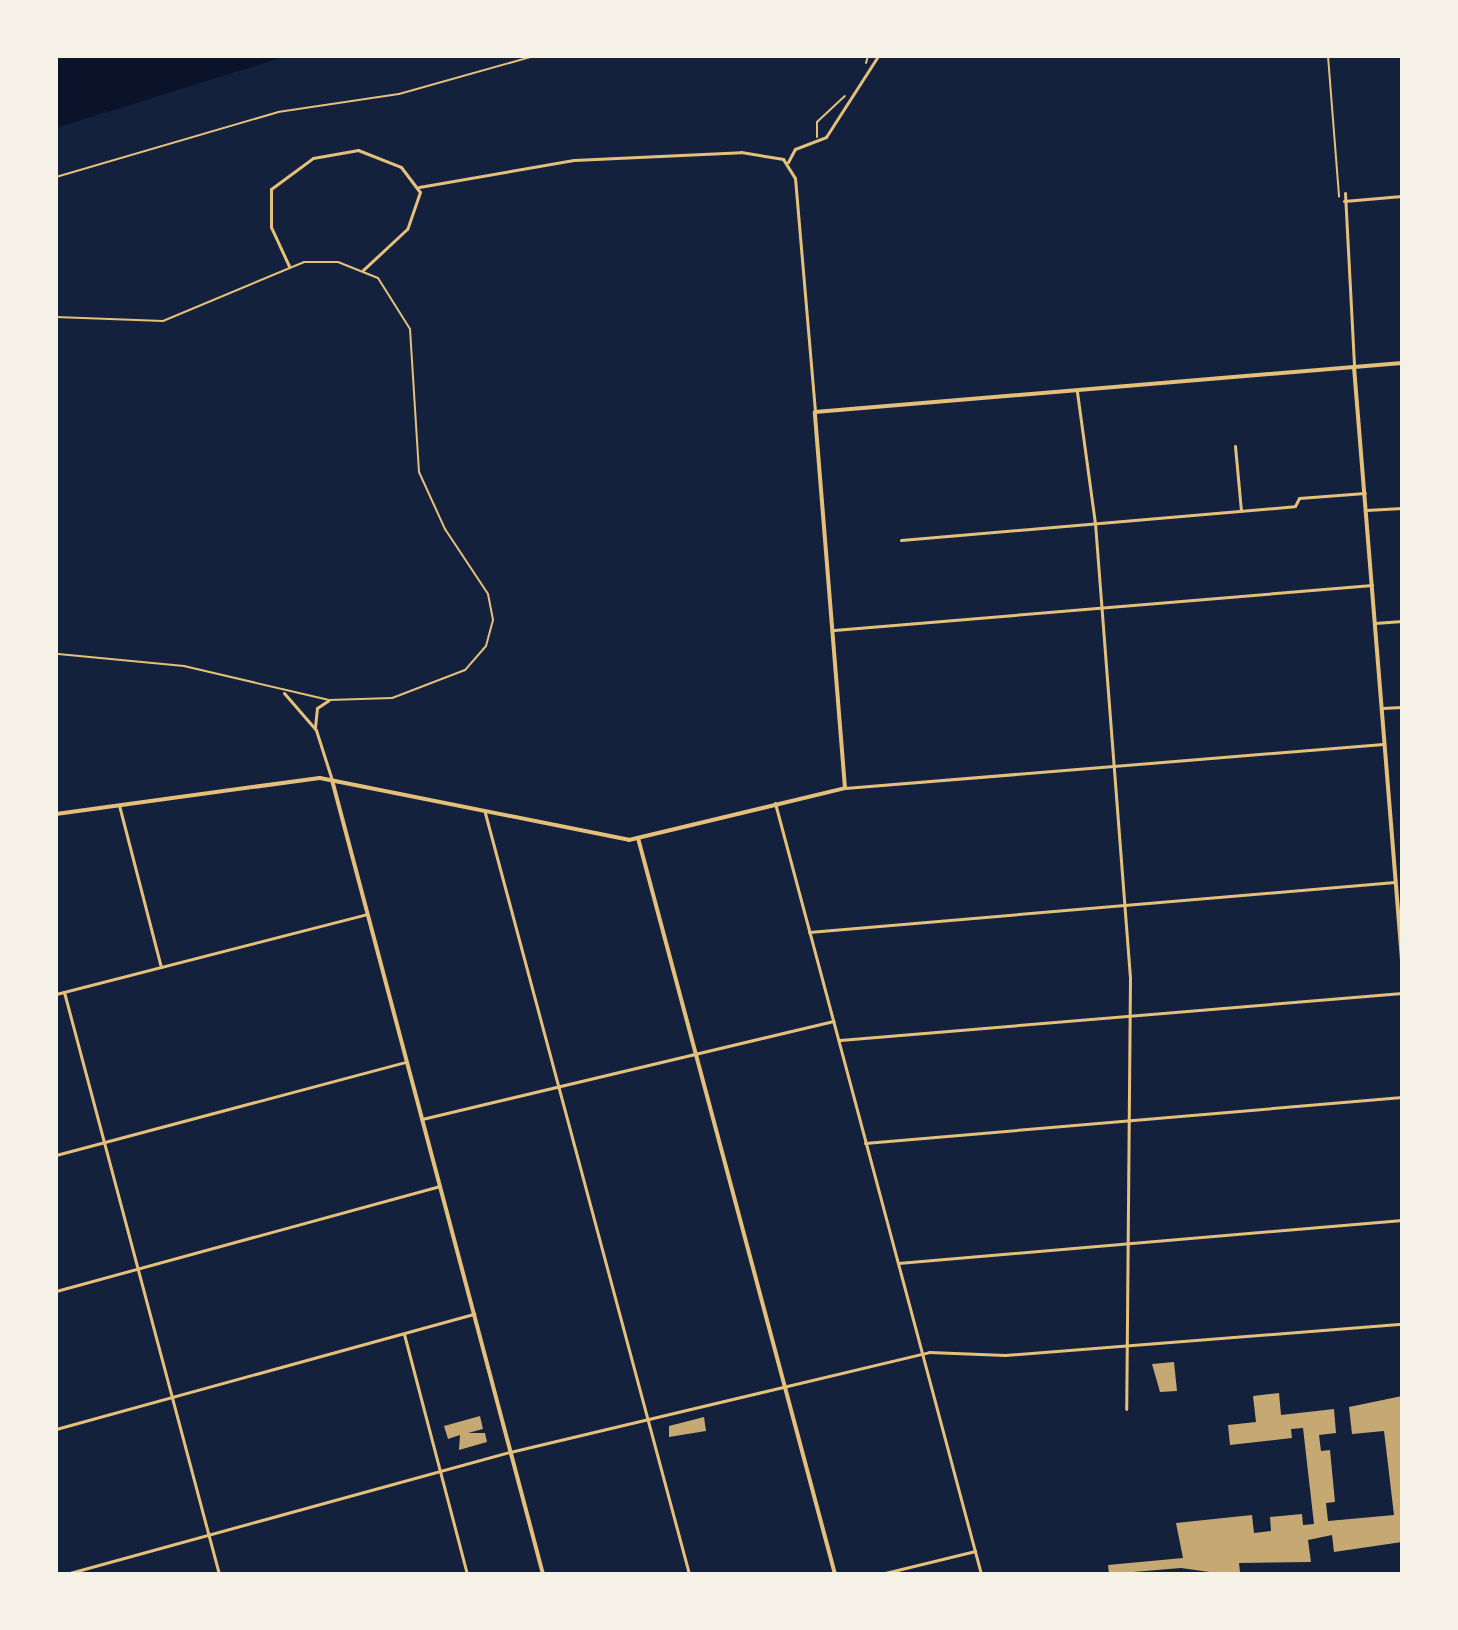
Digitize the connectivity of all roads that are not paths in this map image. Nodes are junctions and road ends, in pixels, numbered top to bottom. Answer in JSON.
{"nodes":[{"id":1,"x":878,"y":56,"type":"edge"},
{"id":2,"x":788,"y":162,"type":"junction"},
{"id":3,"x":419,"y":187,"type":"junction"},
{"id":4,"x":1345,"y":193,"type":"dead end"},
{"id":5,"x":1402,"y":196,"type":"edge"},
{"id":6,"x":1344,"y":201,"type":"junction"},
{"id":7,"x":289,"y":266,"type":"junction"},
{"id":8,"x":363,"y":270,"type":"junction"},
{"id":9,"x":56,"y":317,"type":"edge"},
{"id":10,"x":1402,"y":363,"type":"edge"},
{"id":11,"x":1354,"y":367,"type":"junction"},
{"id":12,"x":1077,"y":390,"type":"junction"},
{"id":13,"x":815,"y":412,"type":"junction"},
{"id":14,"x":1235,"y":446,"type":"dead end"},
{"id":15,"x":1365,"y":493,"type":"junction"},
{"id":16,"x":1402,"y":508,"type":"edge"},
{"id":17,"x":1366,"y":510,"type":"junction"},
{"id":18,"x":1241,"y":511,"type":"junction"},
{"id":19,"x":1095,"y":523,"type":"junction"},
{"id":20,"x":901,"y":540,"type":"dead end"},
{"id":21,"x":1372,"y":585,"type":"junction"},
{"id":22,"x":1101,"y":608,"type":"junction"},
{"id":23,"x":1402,"y":621,"type":"edge"},
{"id":24,"x":1375,"y":623,"type":"junction"},
{"id":25,"x":832,"y":631,"type":"junction"},
{"id":26,"x":56,"y":654,"type":"edge"},
{"id":27,"x":284,"y":693,"type":"junction"},
{"id":28,"x":329,"y":700,"type":"junction"},
{"id":29,"x":1402,"y":707,"type":"edge"},
{"id":30,"x":1381,"y":708,"type":"junction"},
{"id":31,"x":316,"y":730,"type":"junction"},
{"id":32,"x":1384,"y":744,"type":"junction"},
{"id":33,"x":1114,"y":765,"type":"junction"},
{"id":34,"x":332,"y":780,"type":"junction"},
{"id":35,"x":845,"y":788,"type":"junction"},
{"id":36,"x":775,"y":803,"type":"junction"},
{"id":37,"x":119,"y":805,"type":"junction"},
{"id":38,"x":485,"y":811,"type":"junction"},
{"id":39,"x":56,"y":814,"type":"edge"},
{"id":40,"x":638,"y":838,"type":"junction"},
{"id":41,"x":1395,"y":882,"type":"junction"},
{"id":42,"x":1125,"y":904,"type":"junction"},
{"id":43,"x":1400,"y":909,"type":"edge"},
{"id":44,"x":367,"y":914,"type":"junction"},
{"id":45,"x":809,"y":932,"type":"junction"},
{"id":46,"x":1402,"y":960,"type":"edge"},
{"id":47,"x":161,"y":967,"type":"junction"},
{"id":48,"x":64,"y":992,"type":"junction"},
{"id":49,"x":1402,"y":993,"type":"edge"},
{"id":50,"x":56,"y":994,"type":"edge"},
{"id":51,"x":1129,"y":1016,"type":"junction"},
{"id":52,"x":833,"y":1021,"type":"junction"},
{"id":53,"x":839,"y":1041,"type":"junction"},
{"id":54,"x":696,"y":1054,"type":"junction"},
{"id":55,"x":406,"y":1062,"type":"junction"},
{"id":56,"x":559,"y":1087,"type":"junction"},
{"id":57,"x":1402,"y":1097,"type":"edge"},
{"id":58,"x":422,"y":1119,"type":"junction"},
{"id":59,"x":1127,"y":1120,"type":"junction"},
{"id":60,"x":104,"y":1142,"type":"junction"},
{"id":61,"x":865,"y":1143,"type":"junction"},
{"id":62,"x":56,"y":1155,"type":"edge"},
{"id":63,"x":440,"y":1186,"type":"junction"},
{"id":64,"x":1402,"y":1220,"type":"edge"},
{"id":65,"x":1125,"y":1244,"type":"junction"},
{"id":66,"x":898,"y":1263,"type":"junction"},
{"id":67,"x":138,"y":1269,"type":"junction"},
{"id":68,"x":56,"y":1291,"type":"edge"},
{"id":69,"x":474,"y":1314,"type":"junction"},
{"id":70,"x":1402,"y":1324,"type":"edge"},
{"id":71,"x":404,"y":1333,"type":"junction"},
{"id":72,"x":1123,"y":1346,"type":"junction"},
{"id":73,"x":921,"y":1354,"type":"junction"},
{"id":74,"x":785,"y":1386,"type":"junction"},
{"id":75,"x":172,"y":1398,"type":"junction"},
{"id":76,"x":1126,"y":1409,"type":"dead end"},
{"id":77,"x":647,"y":1419,"type":"junction"},
{"id":78,"x":56,"y":1429,"type":"edge"},
{"id":79,"x":510,"y":1452,"type":"junction"},
{"id":80,"x":440,"y":1471,"type":"junction"},
{"id":81,"x":209,"y":1535,"type":"junction"},
{"id":82,"x":975,"y":1551,"type":"junction"},
{"id":83,"x":66,"y":1574,"type":"edge"},
{"id":84,"x":219,"y":1574,"type":"edge"},
{"id":85,"x":467,"y":1574,"type":"edge"},
{"id":86,"x":543,"y":1574,"type":"edge"},
{"id":87,"x":689,"y":1574,"type":"edge"},
{"id":88,"x":835,"y":1574,"type":"edge"},
{"id":89,"x":881,"y":1574,"type":"edge"},
{"id":90,"x":981,"y":1574,"type":"edge"}],
"edges":[{"from":1,"to":2,"type":"street"},
{"from":2,"to":3,"type":"street"},
{"from":2,"to":13,"type":"street"},
{"from":3,"to":7,"type":"street"},
{"from":3,"to":8,"type":"street"},
{"from":4,"to":6,"type":"street"},
{"from":5,"to":6,"type":"street"},
{"from":6,"to":11,"type":"street"},
{"from":7,"to":8,"type":"lane"},
{"from":7,"to":9,"type":"lane"},
{"from":8,"to":28,"type":"lane"},
{"from":10,"to":11,"type":"street"},
{"from":11,"to":12,"type":"street"},
{"from":11,"to":15,"type":"street"},
{"from":12,"to":13,"type":"street"},
{"from":12,"to":19,"type":"street"},
{"from":13,"to":25,"type":"street"},
{"from":14,"to":18,"type":"street"},
{"from":15,"to":17,"type":"street"},
{"from":15,"to":18,"type":"street"},
{"from":16,"to":17,"type":"street"},
{"from":17,"to":21,"type":"street"},
{"from":18,"to":19,"type":"street"},
{"from":19,"to":20,"type":"street"},
{"from":19,"to":22,"type":"street"},
{"from":21,"to":22,"type":"street"},
{"from":21,"to":24,"type":"street"},
{"from":22,"to":25,"type":"street"},
{"from":22,"to":33,"type":"street"},
{"from":23,"to":24,"type":"street"},
{"from":24,"to":30,"type":"street"},
{"from":25,"to":35,"type":"street"},
{"from":26,"to":27,"type":"lane"},
{"from":27,"to":28,"type":"lane"},
{"from":27,"to":31,"type":"street"},
{"from":28,"to":31,"type":"street"},
{"from":29,"to":30,"type":"street"},
{"from":30,"to":32,"type":"street"},
{"from":31,"to":34,"type":"street"},
{"from":32,"to":33,"type":"street"},
{"from":32,"to":41,"type":"street"},
{"from":33,"to":35,"type":"street"},
{"from":33,"to":42,"type":"street"},
{"from":34,"to":37,"type":"street"},
{"from":34,"to":38,"type":"street"},
{"from":34,"to":44,"type":"street"},
{"from":35,"to":36,"type":"street"},
{"from":36,"to":40,"type":"street"},
{"from":36,"to":45,"type":"street"},
{"from":37,"to":39,"type":"street"},
{"from":37,"to":47,"type":"street"},
{"from":38,"to":40,"type":"street"},
{"from":38,"to":56,"type":"street"},
{"from":40,"to":54,"type":"street"},
{"from":41,"to":42,"type":"street"},
{"from":41,"to":43,"type":"street"},
{"from":42,"to":45,"type":"street"},
{"from":42,"to":51,"type":"street"},
{"from":43,"to":46,"type":"street"},
{"from":44,"to":47,"type":"street"},
{"from":44,"to":55,"type":"street"},
{"from":45,"to":52,"type":"street"},
{"from":47,"to":48,"type":"street"},
{"from":48,"to":50,"type":"street"},
{"from":48,"to":60,"type":"street"},
{"from":49,"to":51,"type":"street"},
{"from":51,"to":53,"type":"street"},
{"from":51,"to":59,"type":"street"},
{"from":52,"to":53,"type":"street"},
{"from":52,"to":54,"type":"street"},
{"from":53,"to":61,"type":"street"},
{"from":54,"to":56,"type":"street"},
{"from":54,"to":74,"type":"street"},
{"from":55,"to":58,"type":"street"},
{"from":55,"to":60,"type":"street"},
{"from":56,"to":58,"type":"street"},
{"from":56,"to":77,"type":"street"},
{"from":57,"to":59,"type":"street"},
{"from":58,"to":63,"type":"street"},
{"from":59,"to":61,"type":"street"},
{"from":59,"to":65,"type":"street"},
{"from":60,"to":62,"type":"street"},
{"from":60,"to":67,"type":"street"},
{"from":61,"to":66,"type":"street"},
{"from":63,"to":67,"type":"street"},
{"from":63,"to":69,"type":"street"},
{"from":64,"to":65,"type":"street"},
{"from":65,"to":66,"type":"street"},
{"from":65,"to":72,"type":"street"},
{"from":66,"to":73,"type":"street"},
{"from":67,"to":68,"type":"street"},
{"from":67,"to":75,"type":"street"},
{"from":69,"to":71,"type":"street"},
{"from":69,"to":79,"type":"street"},
{"from":70,"to":72,"type":"street"},
{"from":71,"to":75,"type":"street"},
{"from":71,"to":80,"type":"street"},
{"from":72,"to":73,"type":"street"},
{"from":72,"to":76,"type":"street"},
{"from":73,"to":74,"type":"street"},
{"from":73,"to":82,"type":"street"},
{"from":74,"to":77,"type":"street"},
{"from":74,"to":88,"type":"street"},
{"from":75,"to":78,"type":"street"},
{"from":75,"to":81,"type":"street"},
{"from":77,"to":79,"type":"street"},
{"from":77,"to":87,"type":"street"},
{"from":79,"to":80,"type":"street"},
{"from":79,"to":86,"type":"street"},
{"from":80,"to":81,"type":"street"},
{"from":80,"to":85,"type":"street"},
{"from":81,"to":83,"type":"street"},
{"from":81,"to":84,"type":"street"},
{"from":82,"to":89,"type":"street"},
{"from":82,"to":90,"type":"street"}]}
